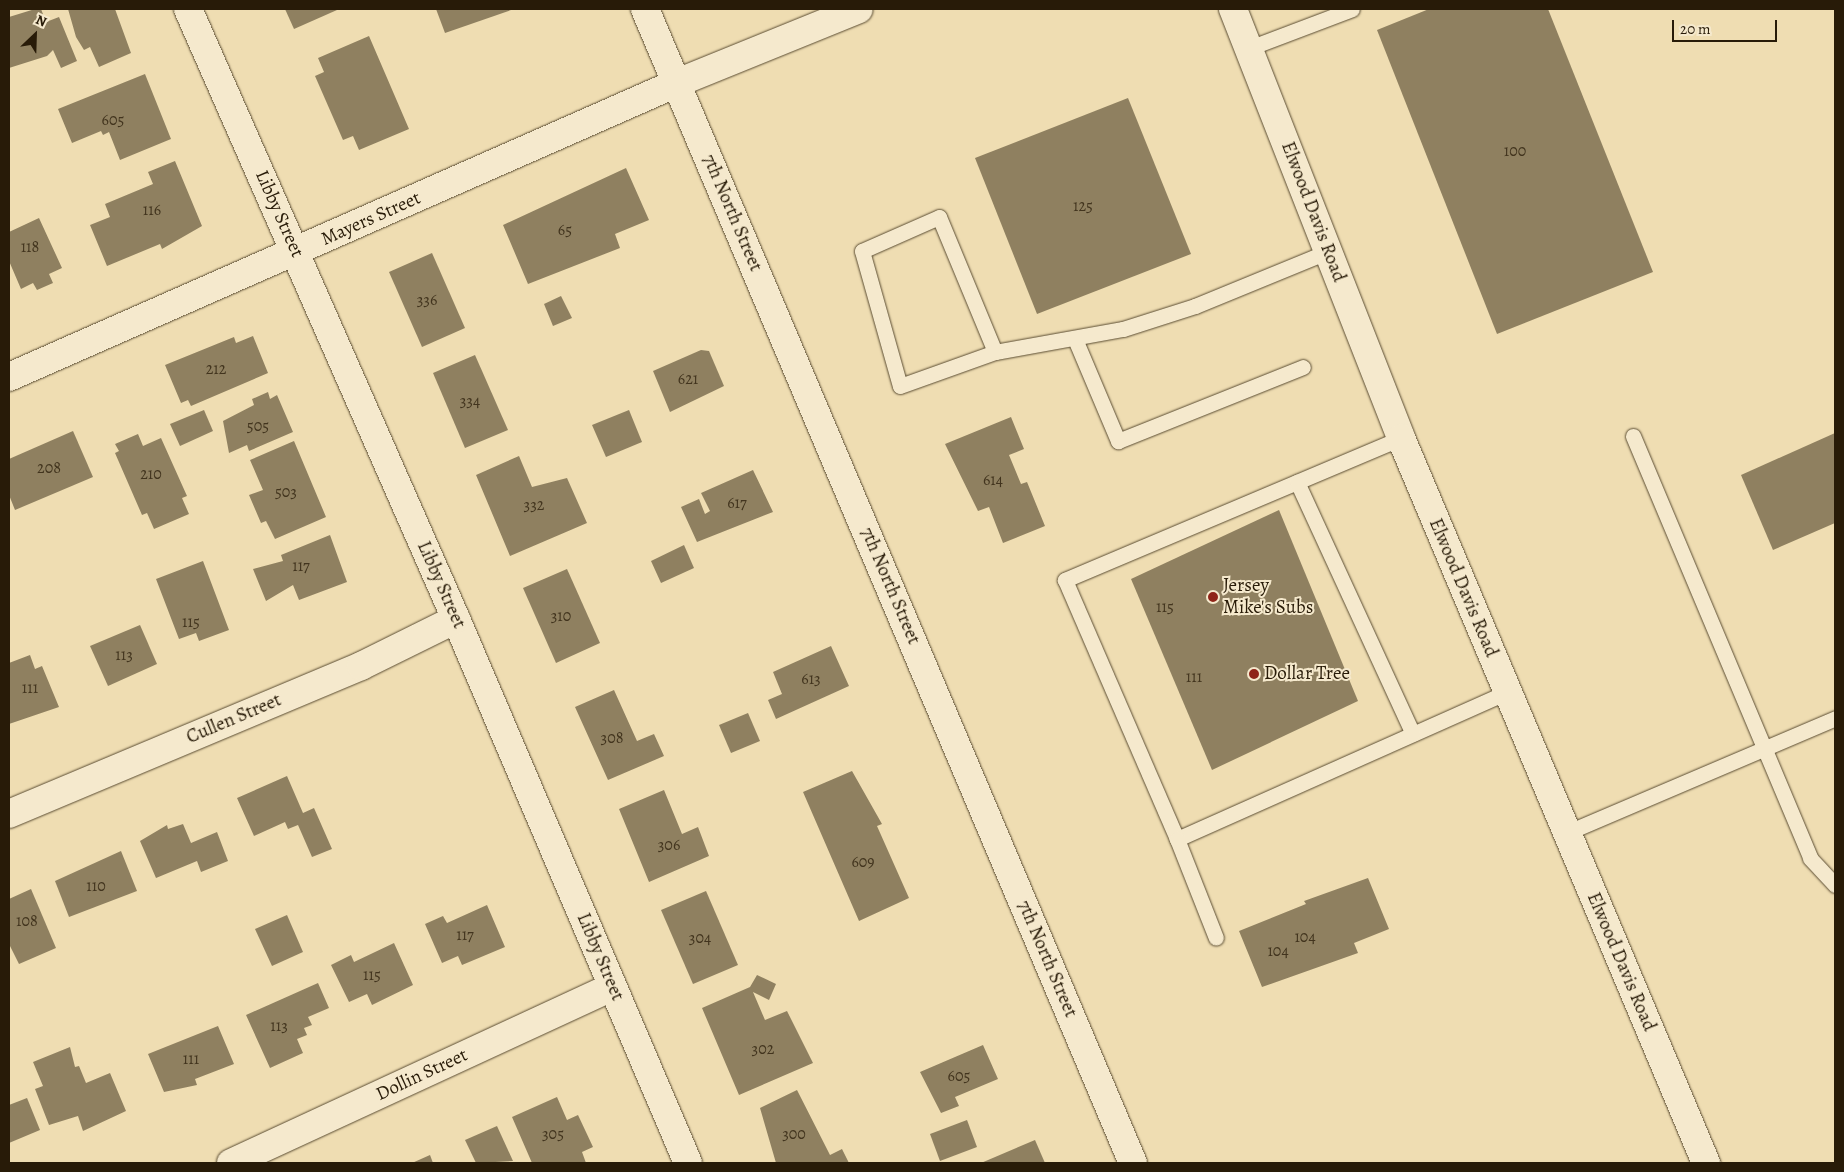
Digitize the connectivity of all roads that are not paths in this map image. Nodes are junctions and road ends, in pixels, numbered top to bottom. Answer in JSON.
{"nodes":[{"id":1,"x":188,"y":9,"type":"edge"},
{"id":2,"x":646,"y":9,"type":"edge"},
{"id":3,"x":859,"y":9,"type":"edge"},
{"id":4,"x":1233,"y":9,"type":"edge"},
{"id":5,"x":1352,"y":9,"type":"edge"},
{"id":6,"x":1249,"y":48,"type":"junction"},
{"id":7,"x":677,"y":83,"type":"junction"},
{"id":8,"x":1329,"y":251,"type":"junction"},
{"id":9,"x":296,"y":253,"type":"junction"},
{"id":10,"x":1075,"y":339,"type":"junction"},
{"id":11,"x":994,"y":352,"type":"junction"},
{"id":12,"x":1303,"y":367,"type":"dead end"},
{"id":13,"x":9,"y":377,"type":"edge"},
{"id":14,"x":1633,"y":436,"type":"dead end"},
{"id":15,"x":1400,"y":438,"type":"junction"},
{"id":16,"x":1297,"y":482,"type":"junction"},
{"id":17,"x":456,"y":619,"type":"junction"},
{"id":18,"x":1507,"y":692,"type":"junction"},
{"id":19,"x":1835,"y":718,"type":"edge"},
{"id":20,"x":1413,"y":734,"type":"junction"},
{"id":21,"x":1761,"y":748,"type":"junction"},
{"id":22,"x":9,"y":814,"type":"edge"},
{"id":23,"x":1566,"y":833,"type":"junction"},
{"id":24,"x":1176,"y":839,"type":"junction"},
{"id":25,"x":1835,"y":885,"type":"edge"},
{"id":26,"x":1216,"y":938,"type":"dead end"},
{"id":27,"x":612,"y":987,"type":"junction"},
{"id":28,"x":231,"y":1163,"type":"edge"},
{"id":29,"x":688,"y":1163,"type":"edge"},
{"id":30,"x":1133,"y":1163,"type":"edge"},
{"id":31,"x":1706,"y":1163,"type":"edge"}],
"edges":[{"from":1,"to":9,"type":"street","name":"Libby Street"},
{"from":2,"to":7,"type":"street","name":"7th North Street"},
{"from":3,"to":7,"type":"street"},
{"from":4,"to":6,"type":"street","name":"Elwood Davis Road"},
{"from":5,"to":6,"type":"lane"},
{"from":6,"to":8,"type":"street","name":"Elwood Davis Road"},
{"from":7,"to":9,"type":"street","name":"Mayers Street"},
{"from":7,"to":30,"type":"street","name":"7th North Street"},
{"from":8,"to":10,"type":"lane"},
{"from":8,"to":15,"type":"street","name":"Elwood Davis Road"},
{"from":9,"to":13,"type":"street","name":"Mayers Street"},
{"from":9,"to":17,"type":"street","name":"Libby Street"},
{"from":10,"to":11,"type":"lane"},
{"from":10,"to":12,"type":"lane"},
{"from":11,"to":11,"type":"lane"},
{"from":14,"to":21,"type":"lane"},
{"from":15,"to":16,"type":"lane"},
{"from":15,"to":18,"type":"street","name":"Elwood Davis Road"},
{"from":16,"to":20,"type":"lane"},
{"from":16,"to":24,"type":"lane"},
{"from":17,"to":22,"type":"street","name":"Cullen Street"},
{"from":17,"to":27,"type":"street","name":"Libby Street"},
{"from":18,"to":20,"type":"lane"},
{"from":18,"to":23,"type":"street","name":"Elwood Davis Road"},
{"from":19,"to":21,"type":"lane"},
{"from":20,"to":24,"type":"lane"},
{"from":21,"to":23,"type":"lane"},
{"from":21,"to":25,"type":"lane"},
{"from":23,"to":31,"type":"street","name":"Elwood Davis Road"},
{"from":24,"to":26,"type":"lane"},
{"from":27,"to":28,"type":"street","name":"Dollin Street"},
{"from":27,"to":29,"type":"street","name":"Libby Street"}]}
